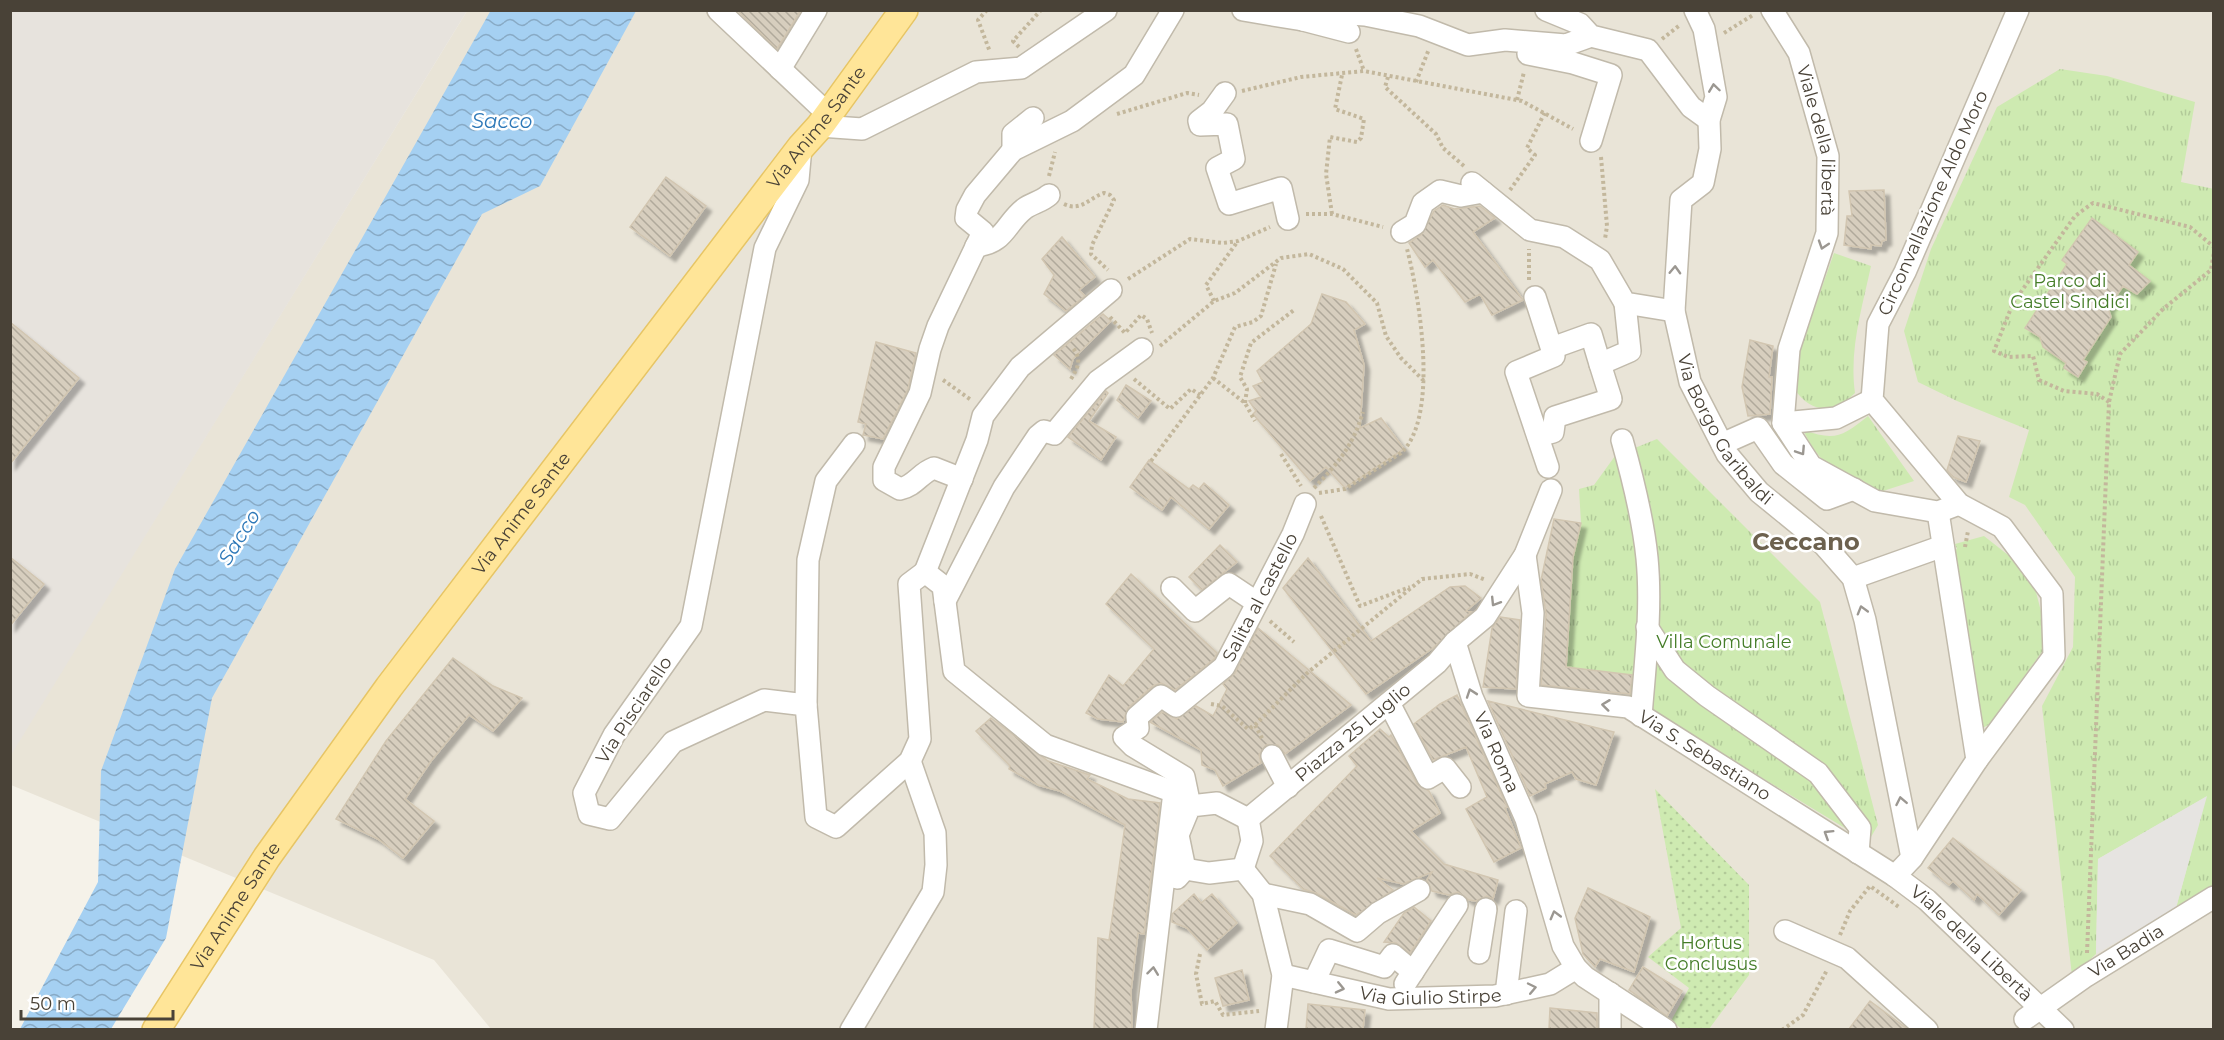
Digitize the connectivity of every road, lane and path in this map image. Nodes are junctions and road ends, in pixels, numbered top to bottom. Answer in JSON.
{"nodes":[{"id":1,"x":718,"y":10,"type":"edge"},
{"id":2,"x":816,"y":10,"type":"edge"},
{"id":3,"x":904,"y":10,"type":"edge"},
{"id":4,"x":987,"y":10,"type":"edge"},
{"id":5,"x":1041,"y":10,"type":"edge"},
{"id":6,"x":1106,"y":10,"type":"edge"},
{"id":7,"x":1173,"y":10,"type":"edge"},
{"id":8,"x":1243,"y":10,"type":"edge"},
{"id":9,"x":1546,"y":10,"type":"edge"},
{"id":10,"x":1762,"y":10,"type":"edge"},
{"id":11,"x":1772,"y":10,"type":"edge"},
{"id":12,"x":2018,"y":10,"type":"edge"},
{"id":13,"x":1303,"y":20,"type":"junction"},
{"id":14,"x":1702,"y":27,"type":"edge"},
{"id":15,"x":1349,"y":32,"type":"dead end"},
{"id":16,"x":1435,"y":32,"type":"junction"},
{"id":17,"x":1591,"y":36,"type":"junction"},
{"id":18,"x":1488,"y":42,"type":"junction"},
{"id":19,"x":1647,"y":50,"type":"junction"},
{"id":20,"x":1010,"y":51,"type":"dead end"},
{"id":21,"x":1528,"y":54,"type":"junction"},
{"id":22,"x":992,"y":57,"type":"dead end"},
{"id":23,"x":780,"y":69,"type":"junction"},
{"id":24,"x":1342,"y":75,"type":"junction"},
{"id":25,"x":1388,"y":77,"type":"junction"},
{"id":26,"x":1416,"y":82,"type":"junction"},
{"id":27,"x":1225,"y":93,"type":"junction"},
{"id":28,"x":1517,"y":100,"type":"junction"},
{"id":29,"x":1545,"y":112,"type":"junction"},
{"id":30,"x":1110,"y":116,"type":"dead end"},
{"id":31,"x":1033,"y":118,"type":"dead end"},
{"id":32,"x":1709,"y":120,"type":"junction"},
{"id":33,"x":824,"y":121,"type":"junction"},
{"id":34,"x":1071,"y":122,"type":"junction"},
{"id":35,"x":1592,"y":141,"type":"junction"},
{"id":36,"x":801,"y":147,"type":"junction"},
{"id":37,"x":1013,"y":150,"type":"junction"},
{"id":38,"x":1485,"y":193,"type":"junction"},
{"id":39,"x":1049,"y":195,"type":"junction"},
{"id":40,"x":1332,"y":214,"type":"junction"},
{"id":41,"x":1288,"y":219,"type":"junction"},
{"id":42,"x":1402,"y":232,"type":"junction"},
{"id":43,"x":1238,"y":241,"type":"junction"},
{"id":44,"x":976,"y":246,"type":"junction"},
{"id":45,"x":1529,"y":248,"type":"dead end"},
{"id":46,"x":2214,"y":249,"type":"edge"},
{"id":47,"x":1600,"y":260,"type":"junction"},
{"id":48,"x":1276,"y":264,"type":"junction"},
{"id":49,"x":1115,"y":287,"type":"junction"},
{"id":50,"x":1535,"y":297,"type":"joint"},
{"id":51,"x":1214,"y":301,"type":"junction"},
{"id":52,"x":1625,"y":303,"type":"junction"},
{"id":53,"x":1294,"y":310,"type":"dead end"},
{"id":54,"x":1674,"y":312,"type":"junction"},
{"id":55,"x":1060,"y":333,"type":"junction"},
{"id":56,"x":1552,"y":348,"type":"junction"},
{"id":57,"x":1146,"y":357,"type":"junction"},
{"id":58,"x":1600,"y":364,"type":"junction"},
{"id":59,"x":1213,"y":378,"type":"junction"},
{"id":60,"x":1425,"y":382,"type":"junction"},
{"id":61,"x":1085,"y":395,"type":"junction"},
{"id":62,"x":1200,"y":395,"type":"junction"},
{"id":63,"x":918,"y":398,"type":"junction"},
{"id":64,"x":1872,"y":400,"type":"junction"},
{"id":65,"x":2109,"y":402,"type":"junction"},
{"id":66,"x":1245,"y":404,"type":"junction"},
{"id":67,"x":987,"y":411,"type":"junction"},
{"id":68,"x":1363,"y":412,"type":"dead end"},
{"id":69,"x":1255,"y":421,"type":"dead end"},
{"id":70,"x":1783,"y":423,"type":"junction"},
{"id":71,"x":1538,"y":436,"type":"junction"},
{"id":72,"x":1622,"y":440,"type":"dead end"},
{"id":73,"x":854,"y":444,"type":"dead end"},
{"id":74,"x":1722,"y":444,"type":"junction"},
{"id":75,"x":1281,"y":454,"type":"dead end"},
{"id":76,"x":1151,"y":460,"type":"dead end"},
{"id":77,"x":1548,"y":467,"type":"dead end"},
{"id":78,"x":962,"y":479,"type":"junction"},
{"id":79,"x":1854,"y":489,"type":"junction"},
{"id":80,"x":1551,"y":490,"type":"dead end"},
{"id":81,"x":1311,"y":504,"type":"junction"},
{"id":82,"x":1959,"y":504,"type":"junction"},
{"id":83,"x":1938,"y":512,"type":"junction"},
{"id":84,"x":1943,"y":546,"type":"junction"},
{"id":85,"x":1525,"y":555,"type":"junction"},
{"id":86,"x":925,"y":572,"type":"junction"},
{"id":87,"x":1853,"y":578,"type":"junction"},
{"id":88,"x":1413,"y":586,"type":"junction"},
{"id":89,"x":1172,"y":588,"type":"dead end"},
{"id":90,"x":1504,"y":588,"type":"junction"},
{"id":91,"x":945,"y":601,"type":"junction"},
{"id":92,"x":1255,"y":605,"type":"junction"},
{"id":93,"x":1647,"y":627,"type":"junction"},
{"id":94,"x":1294,"y":642,"type":"dead end"},
{"id":95,"x":1455,"y":642,"type":"junction"},
{"id":96,"x":1192,"y":693,"type":"junction"},
{"id":97,"x":1389,"y":703,"type":"junction"},
{"id":98,"x":806,"y":705,"type":"junction"},
{"id":99,"x":1641,"y":716,"type":"junction"},
{"id":100,"x":1255,"y":725,"type":"junction"},
{"id":101,"x":1272,"y":756,"type":"joint"},
{"id":102,"x":1977,"y":760,"type":"junction"},
{"id":103,"x":910,"y":761,"type":"junction"},
{"id":104,"x":1288,"y":787,"type":"junction"},
{"id":105,"x":1460,"y":787,"type":"dead end"},
{"id":106,"x":1190,"y":806,"type":"junction"},
{"id":107,"x":1248,"y":819,"type":"junction"},
{"id":108,"x":1858,"y":853,"type":"junction"},
{"id":109,"x":1912,"y":858,"type":"junction"},
{"id":110,"x":1185,"y":869,"type":"junction"},
{"id":111,"x":1244,"y":869,"type":"junction"},
{"id":112,"x":1895,"y":876,"type":"junction"},
{"id":113,"x":1419,"y":890,"type":"dead end"},
{"id":114,"x":1162,"y":894,"type":"junction"},
{"id":115,"x":1263,"y":894,"type":"junction"},
{"id":116,"x":2214,"y":897,"type":"edge"},
{"id":117,"x":1457,"y":905,"type":"dead end"},
{"id":118,"x":1486,"y":909,"type":"dead end"},
{"id":119,"x":1904,"y":911,"type":"dead end"},
{"id":120,"x":1516,"y":912,"type":"dead end"},
{"id":121,"x":1785,"y":931,"type":"dead end"},
{"id":122,"x":1830,"y":951,"type":"junction"},
{"id":123,"x":1479,"y":953,"type":"dead end"},
{"id":124,"x":1200,"y":954,"type":"dead end"},
{"id":125,"x":1576,"y":968,"type":"junction"},
{"id":126,"x":1413,"y":972,"type":"junction"},
{"id":127,"x":1283,"y":975,"type":"junction"},
{"id":128,"x":2086,"y":976,"type":"junction"},
{"id":129,"x":1314,"y":982,"type":"junction"},
{"id":130,"x":1610,"y":993,"type":"junction"},
{"id":131,"x":1506,"y":994,"type":"junction"},
{"id":132,"x":1395,"y":999,"type":"junction"},
{"id":133,"x":2033,"y":1014,"type":"junction"},
{"id":134,"x":1276,"y":1019,"type":"edge"},
{"id":135,"x":156,"y":1029,"type":"edge"},
{"id":136,"x":851,"y":1029,"type":"edge"},
{"id":137,"x":1146,"y":1029,"type":"edge"},
{"id":138,"x":1610,"y":1029,"type":"edge"},
{"id":139,"x":1666,"y":1029,"type":"edge"},
{"id":140,"x":1782,"y":1029,"type":"edge"},
{"id":141,"x":1927,"y":1029,"type":"edge"},
{"id":142,"x":2063,"y":1029,"type":"edge"}],
"edges":[{"from":1,"to":23,"type":"street"},
{"from":2,"to":23,"type":"street"},
{"from":3,"to":33,"type":"main road","name":"Via Anime Sante"},
{"from":4,"to":22,"type":"path"},
{"from":5,"to":20,"type":"path"},
{"from":6,"to":33,"type":"street"},
{"from":7,"to":34,"type":"street"},
{"from":8,"to":13,"type":"street"},
{"from":9,"to":17,"type":"street"},
{"from":10,"to":14,"type":"path"},
{"from":11,"to":70,"type":"street","name":"Viale della libertà","one_way":true},
{"from":12,"to":64,"type":"street","name":"Circonvallazione Aldo Moro"},
{"from":13,"to":15,"type":"street"},
{"from":13,"to":16,"type":"street"},
{"from":14,"to":19,"type":"path"},
{"from":32,"to":14,"type":"street","name":"Via Borgo Garibaldi","one_way":true},
{"from":16,"to":18,"type":"street"},
{"from":16,"to":26,"type":"path"},
{"from":17,"to":18,"type":"street"},
{"from":17,"to":19,"type":"street"},
{"from":18,"to":21,"type":"street"},
{"from":19,"to":32,"type":"street"},
{"from":21,"to":28,"type":"path"},
{"from":21,"to":35,"type":"street"},
{"from":23,"to":33,"type":"street"},
{"from":24,"to":25,"type":"path"},
{"from":24,"to":27,"type":"path"},
{"from":24,"to":40,"type":"path"},
{"from":25,"to":26,"type":"path"},
{"from":25,"to":38,"type":"path"},
{"from":26,"to":28,"type":"path"},
{"from":27,"to":30,"type":"path"},
{"from":27,"to":41,"type":"street"},
{"from":28,"to":29,"type":"path"},
{"from":29,"to":35,"type":"path"},
{"from":29,"to":38,"type":"path"},
{"from":31,"to":37,"type":"street"},
{"from":54,"to":32,"type":"street","name":"Via Borgo Garibaldi","one_way":true},
{"from":33,"to":36,"type":"main road","name":"Via Anime Sante"},
{"from":34,"to":37,"type":"street"},
{"from":34,"to":39,"type":"path"},
{"from":35,"to":47,"type":"path"},
{"from":36,"to":98,"type":"street","name":"Via Pisciarello"},
{"from":36,"to":135,"type":"main road","name":"Via Anime Sante"},
{"from":37,"to":44,"type":"street"},
{"from":38,"to":42,"type":"street"},
{"from":38,"to":47,"type":"street"},
{"from":39,"to":44,"type":"street"},
{"from":39,"to":49,"type":"path"},
{"from":40,"to":41,"type":"path"},
{"from":40,"to":42,"type":"path"},
{"from":41,"to":43,"type":"path"},
{"from":42,"to":60,"type":"path"},
{"from":43,"to":49,"type":"path"},
{"from":43,"to":51,"type":"path"},
{"from":44,"to":63,"type":"street"},
{"from":45,"to":50,"type":"path"},
{"from":46,"to":65,"type":"path"},
{"from":46,"to":65,"type":"path"},
{"from":47,"to":52,"type":"street"},
{"from":48,"to":51,"type":"path"},
{"from":48,"to":59,"type":"path"},
{"from":48,"to":60,"type":"path"},
{"from":49,"to":55,"type":"street"},
{"from":50,"to":56,"type":"street"},
{"from":51,"to":57,"type":"path"},
{"from":52,"to":54,"type":"street"},
{"from":52,"to":58,"type":"street"},
{"from":53,"to":66,"type":"path"},
{"from":54,"to":74,"type":"street","name":"Via Borgo Garibaldi"},
{"from":55,"to":61,"type":"path"},
{"from":55,"to":67,"type":"street"},
{"from":56,"to":58,"type":"street"},
{"from":56,"to":71,"type":"street"},
{"from":57,"to":61,"type":"street"},
{"from":57,"to":62,"type":"path"},
{"from":58,"to":71,"type":"street"},
{"from":59,"to":62,"type":"path"},
{"from":59,"to":66,"type":"path"},
{"from":60,"to":81,"type":"path"},
{"from":61,"to":91,"type":"street"},
{"from":62,"to":76,"type":"path"},
{"from":63,"to":67,"type":"path"},
{"from":63,"to":78,"type":"street"},
{"from":64,"to":70,"type":"street"},
{"from":64,"to":82,"type":"street"},
{"from":65,"to":128,"type":"path"},
{"from":66,"to":69,"type":"path"},
{"from":67,"to":78,"type":"street"},
{"from":68,"to":81,"type":"path"},
{"from":70,"to":79,"type":"street","one_way":true},
{"from":71,"to":77,"type":"street"},
{"from":72,"to":93,"type":"street"},
{"from":73,"to":98,"type":"street"},
{"from":74,"to":79,"type":"street"},
{"from":74,"to":87,"type":"street","name":"Via Borgo Garibaldi"},
{"from":75,"to":81,"type":"path"},
{"from":78,"to":86,"type":"street"},
{"from":79,"to":83,"type":"street"},
{"from":80,"to":85,"type":"street"},
{"from":81,"to":88,"type":"path"},
{"from":81,"to":92,"type":"street","name":"Salita al castello"},
{"from":82,"to":83,"type":"street"},
{"from":82,"to":102,"type":"street"},
{"from":83,"to":84,"type":"street"},
{"from":84,"to":87,"type":"street"},
{"from":84,"to":102,"type":"street"},
{"from":85,"to":90,"type":"street"},
{"from":99,"to":85,"type":"street","name":"Via S. Sebastiano","one_way":true},
{"from":86,"to":91,"type":"street"},
{"from":86,"to":103,"type":"street"},
{"from":109,"to":87,"type":"street","name":"Via Borgo Garibaldi","one_way":true},
{"from":88,"to":90,"type":"path"},
{"from":88,"to":100,"type":"path"},
{"from":89,"to":92,"type":"street"},
{"from":90,"to":95,"type":"street","one_way":true},
{"from":91,"to":114,"type":"street"},
{"from":92,"to":94,"type":"path"},
{"from":92,"to":96,"type":"street","name":"Salita al castello"},
{"from":93,"to":99,"type":"street"},
{"from":93,"to":108,"type":"street"},
{"from":95,"to":97,"type":"street","name":"Piazza 25 Luglio"},
{"from":125,"to":95,"type":"street","name":"Via Roma","one_way":true},
{"from":96,"to":100,"type":"path"},
{"from":96,"to":106,"type":"street","name":"Salita al castello"},
{"from":97,"to":104,"type":"street","name":"Piazza 25 Luglio"},
{"from":97,"to":105,"type":"street"},
{"from":98,"to":103,"type":"street"},
{"from":108,"to":99,"type":"street","name":"Via S. Sebastiano","one_way":true},
{"from":100,"to":101,"type":"path"},
{"from":101,"to":104,"type":"street"},
{"from":102,"to":109,"type":"street"},
{"from":103,"to":136,"type":"street"},
{"from":104,"to":107,"type":"street","name":"Piazza 25 Luglio"},
{"from":106,"to":107,"type":"street"},
{"from":106,"to":110,"type":"street"},
{"from":107,"to":111,"type":"street"},
{"from":108,"to":112,"type":"street","name":"Via S. Sebastiano"},
{"from":109,"to":112,"type":"street","name":"Viale della Libertà"},
{"from":110,"to":111,"type":"street"},
{"from":110,"to":114,"type":"street"},
{"from":111,"to":115,"type":"street"},
{"from":112,"to":133,"type":"street","name":"Viale della Libertà"},
{"from":113,"to":115,"type":"street"},
{"from":137,"to":114,"type":"street","one_way":true},
{"from":115,"to":127,"type":"street"},
{"from":116,"to":128,"type":"street","name":"Via Badia"},
{"from":117,"to":126,"type":"street"},
{"from":118,"to":123,"type":"street"},
{"from":119,"to":122,"type":"path"},
{"from":120,"to":131,"type":"street"},
{"from":121,"to":122,"type":"street"},
{"from":122,"to":140,"type":"path"},
{"from":122,"to":141,"type":"street"},
{"from":124,"to":134,"type":"path"},
{"from":125,"to":130,"type":"street"},
{"from":131,"to":125,"type":"street","name":"Via Giulio Stirpe","one_way":true},
{"from":126,"to":129,"type":"street"},
{"from":126,"to":132,"type":"street"},
{"from":127,"to":129,"type":"street","name":"Via Giulio Stirpe"},
{"from":127,"to":134,"type":"street"},
{"from":128,"to":133,"type":"street","name":"Via Badia"},
{"from":129,"to":132,"type":"street","name":"Via Giulio Stirpe","one_way":true},
{"from":130,"to":138,"type":"street"},
{"from":130,"to":139,"type":"street"},
{"from":131,"to":132,"type":"street","name":"Via Giulio Stirpe"},
{"from":133,"to":142,"type":"street","name":"Viale della Libertà"}]}
